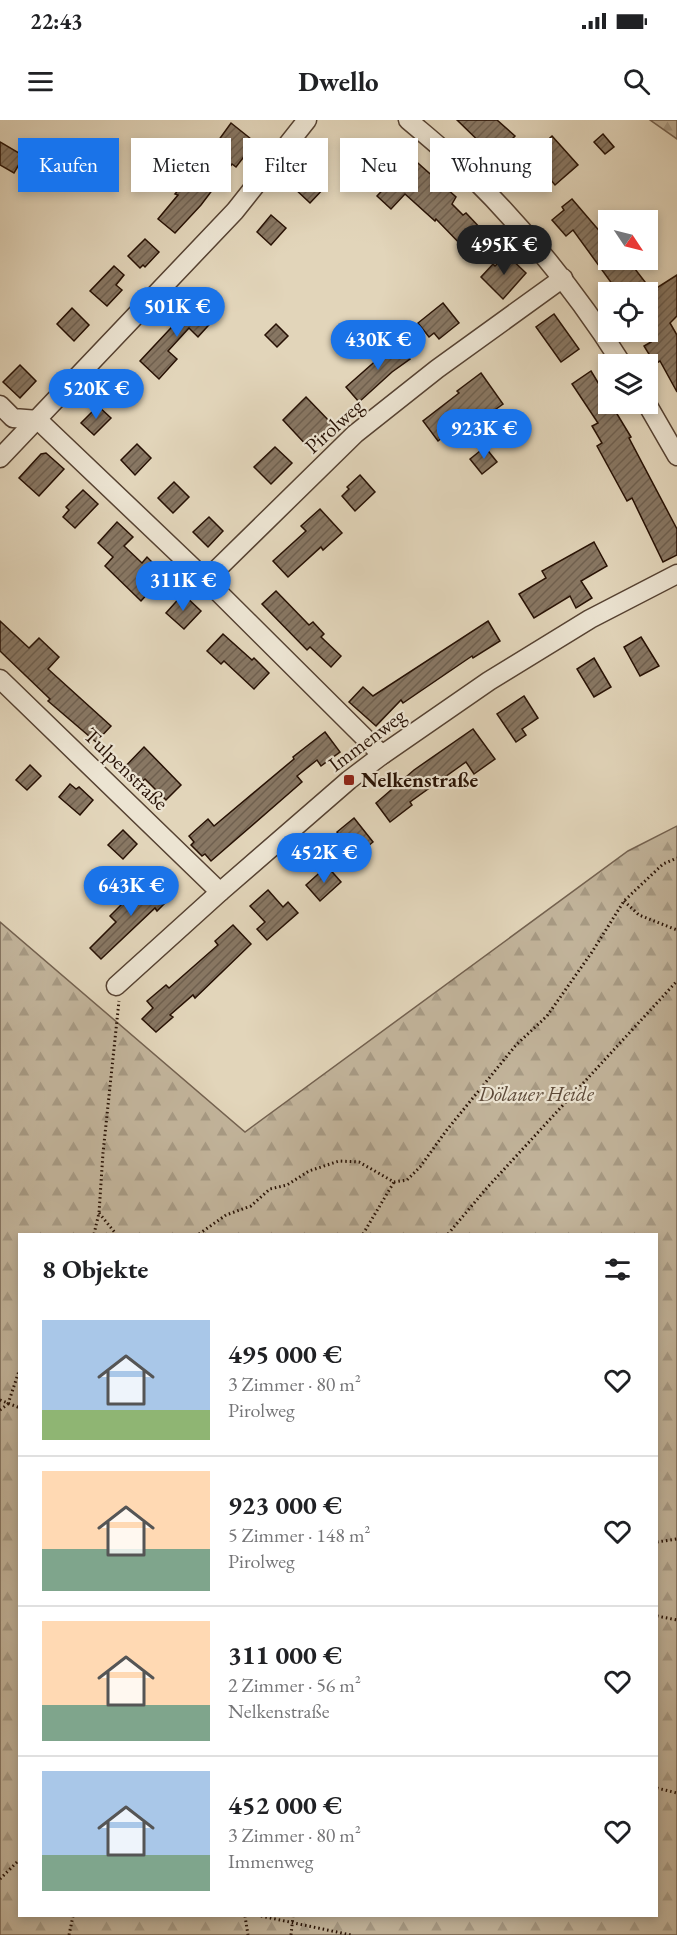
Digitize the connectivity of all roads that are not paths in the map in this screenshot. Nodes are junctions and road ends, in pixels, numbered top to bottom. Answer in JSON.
{"nodes":[{"id":1,"x":307,"y":120,"type":"edge"},
{"id":2,"x":408,"y":120,"type":"edge"},
{"id":3,"x":563,"y":278,"type":"junction"},
{"id":4,"x":615,"y":354,"type":"edge"},
{"id":5,"x":0,"y":405,"type":"edge"},
{"id":6,"x":653,"y":414,"type":"edge"},
{"id":7,"x":38,"y":420,"type":"junction"},
{"id":8,"x":677,"y":456,"type":"edge"},
{"id":9,"x":0,"y":458,"type":"edge"},
{"id":10,"x":677,"y":574,"type":"edge"},
{"id":11,"x":206,"y":580,"type":"junction"},
{"id":12,"x":0,"y":679,"type":"edge"},
{"id":13,"x":382,"y":755,"type":"junction"},
{"id":14,"x":220,"y":892,"type":"junction"},
{"id":15,"x":117,"y":986,"type":"road end"}],
"edges":[{"from":1,"to":7,"type":"street"},
{"from":2,"to":3,"type":"street"},
{"from":3,"to":4,"type":"street"},
{"from":3,"to":11,"type":"street","name":"Pirolweg"},
{"from":5,"to":7,"type":"street"},
{"from":6,"to":8,"type":"street"},
{"from":7,"to":9,"type":"street"},
{"from":7,"to":11,"type":"street"},
{"from":10,"to":13,"type":"street","name":"Immenweg"},
{"from":11,"to":13,"type":"street"},
{"from":12,"to":14,"type":"street","name":"Tulpenstraße"},
{"from":13,"to":14,"type":"street","name":"Immenweg"},
{"from":14,"to":15,"type":"street","name":"Immenweg"}]}
